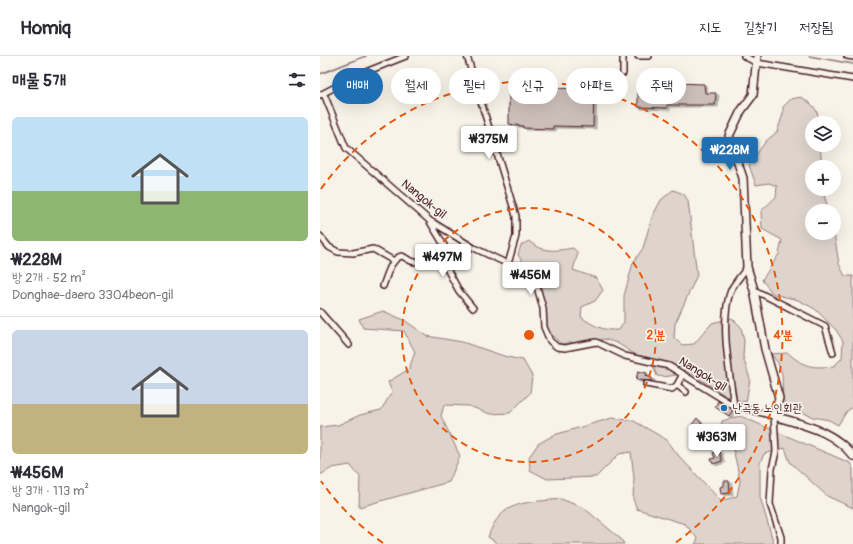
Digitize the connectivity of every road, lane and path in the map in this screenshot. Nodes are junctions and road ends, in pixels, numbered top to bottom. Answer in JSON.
{"nodes":[{"id":1,"x":406,"y":56,"type":"edge"},
{"id":2,"x":467,"y":56,"type":"edge"},
{"id":3,"x":638,"y":56,"type":"edge"},
{"id":4,"x":649,"y":56,"type":"edge"},
{"id":5,"x":744,"y":56,"type":"edge"},
{"id":6,"x":847,"y":56,"type":"edge"},
{"id":7,"x":853,"y":57,"type":"edge"},
{"id":8,"x":757,"y":59,"type":"edge"},
{"id":9,"x":853,"y":79,"type":"edge"},
{"id":10,"x":322,"y":94,"type":"edge"},
{"id":11,"x":429,"y":220,"type":"junction"},
{"id":12,"x":320,"y":236,"type":"edge"},
{"id":13,"x":439,"y":254,"type":"junction"},
{"id":14,"x":394,"y":261,"type":"junction"},
{"id":15,"x":508,"y":264,"type":"junction"},
{"id":16,"x":747,"y":267,"type":"junction"},
{"id":17,"x":383,"y":286,"type":"dead end"},
{"id":18,"x":754,"y":290,"type":"junction"},
{"id":19,"x":473,"y":308,"type":"dead end"},
{"id":20,"x":320,"y":312,"type":"edge"},
{"id":21,"x":348,"y":345,"type":"dead end"},
{"id":22,"x":833,"y":353,"type":"dead end"},
{"id":23,"x":683,"y":374,"type":"junction"},
{"id":24,"x":646,"y":384,"type":"dead end"},
{"id":25,"x":677,"y":385,"type":"junction"},
{"id":26,"x":686,"y":392,"type":"dead end"},
{"id":27,"x":734,"y":406,"type":"junction"},
{"id":28,"x":774,"y":416,"type":"junction"},
{"id":29,"x":853,"y":456,"type":"edge"},
{"id":30,"x":781,"y":544,"type":"edge"}],
"edges":[{"from":1,"to":10,"type":"street"},
{"from":2,"to":15,"type":"street"},
{"from":3,"to":4,"type":"street"},
{"from":5,"to":8,"type":"street"},
{"from":6,"to":7,"type":"street"},
{"from":8,"to":9,"type":"street"},
{"from":8,"to":16,"type":"street"},
{"from":10,"to":11,"type":"street","name":"Nangok-gil"},
{"from":11,"to":13,"type":"street"},
{"from":11,"to":15,"type":"street","name":"Nangok-gil"},
{"from":12,"to":14,"type":"street"},
{"from":13,"to":14,"type":"street"},
{"from":13,"to":19,"type":"street"},
{"from":14,"to":17,"type":"street"},
{"from":15,"to":23,"type":"street","name":"Nangok-gil"},
{"from":16,"to":18,"type":"street"},
{"from":16,"to":27,"type":"street"},
{"from":18,"to":22,"type":"street"},
{"from":18,"to":28,"type":"street"},
{"from":20,"to":21,"type":"street"},
{"from":23,"to":25,"type":"street"},
{"from":23,"to":27,"type":"street","name":"Nangok-gil"},
{"from":24,"to":25,"type":"street"},
{"from":25,"to":26,"type":"street"},
{"from":27,"to":28,"type":"street","name":"Nangok-gil"},
{"from":28,"to":29,"type":"street","name":"Nangok-gil"},
{"from":28,"to":30,"type":"street"}]}
